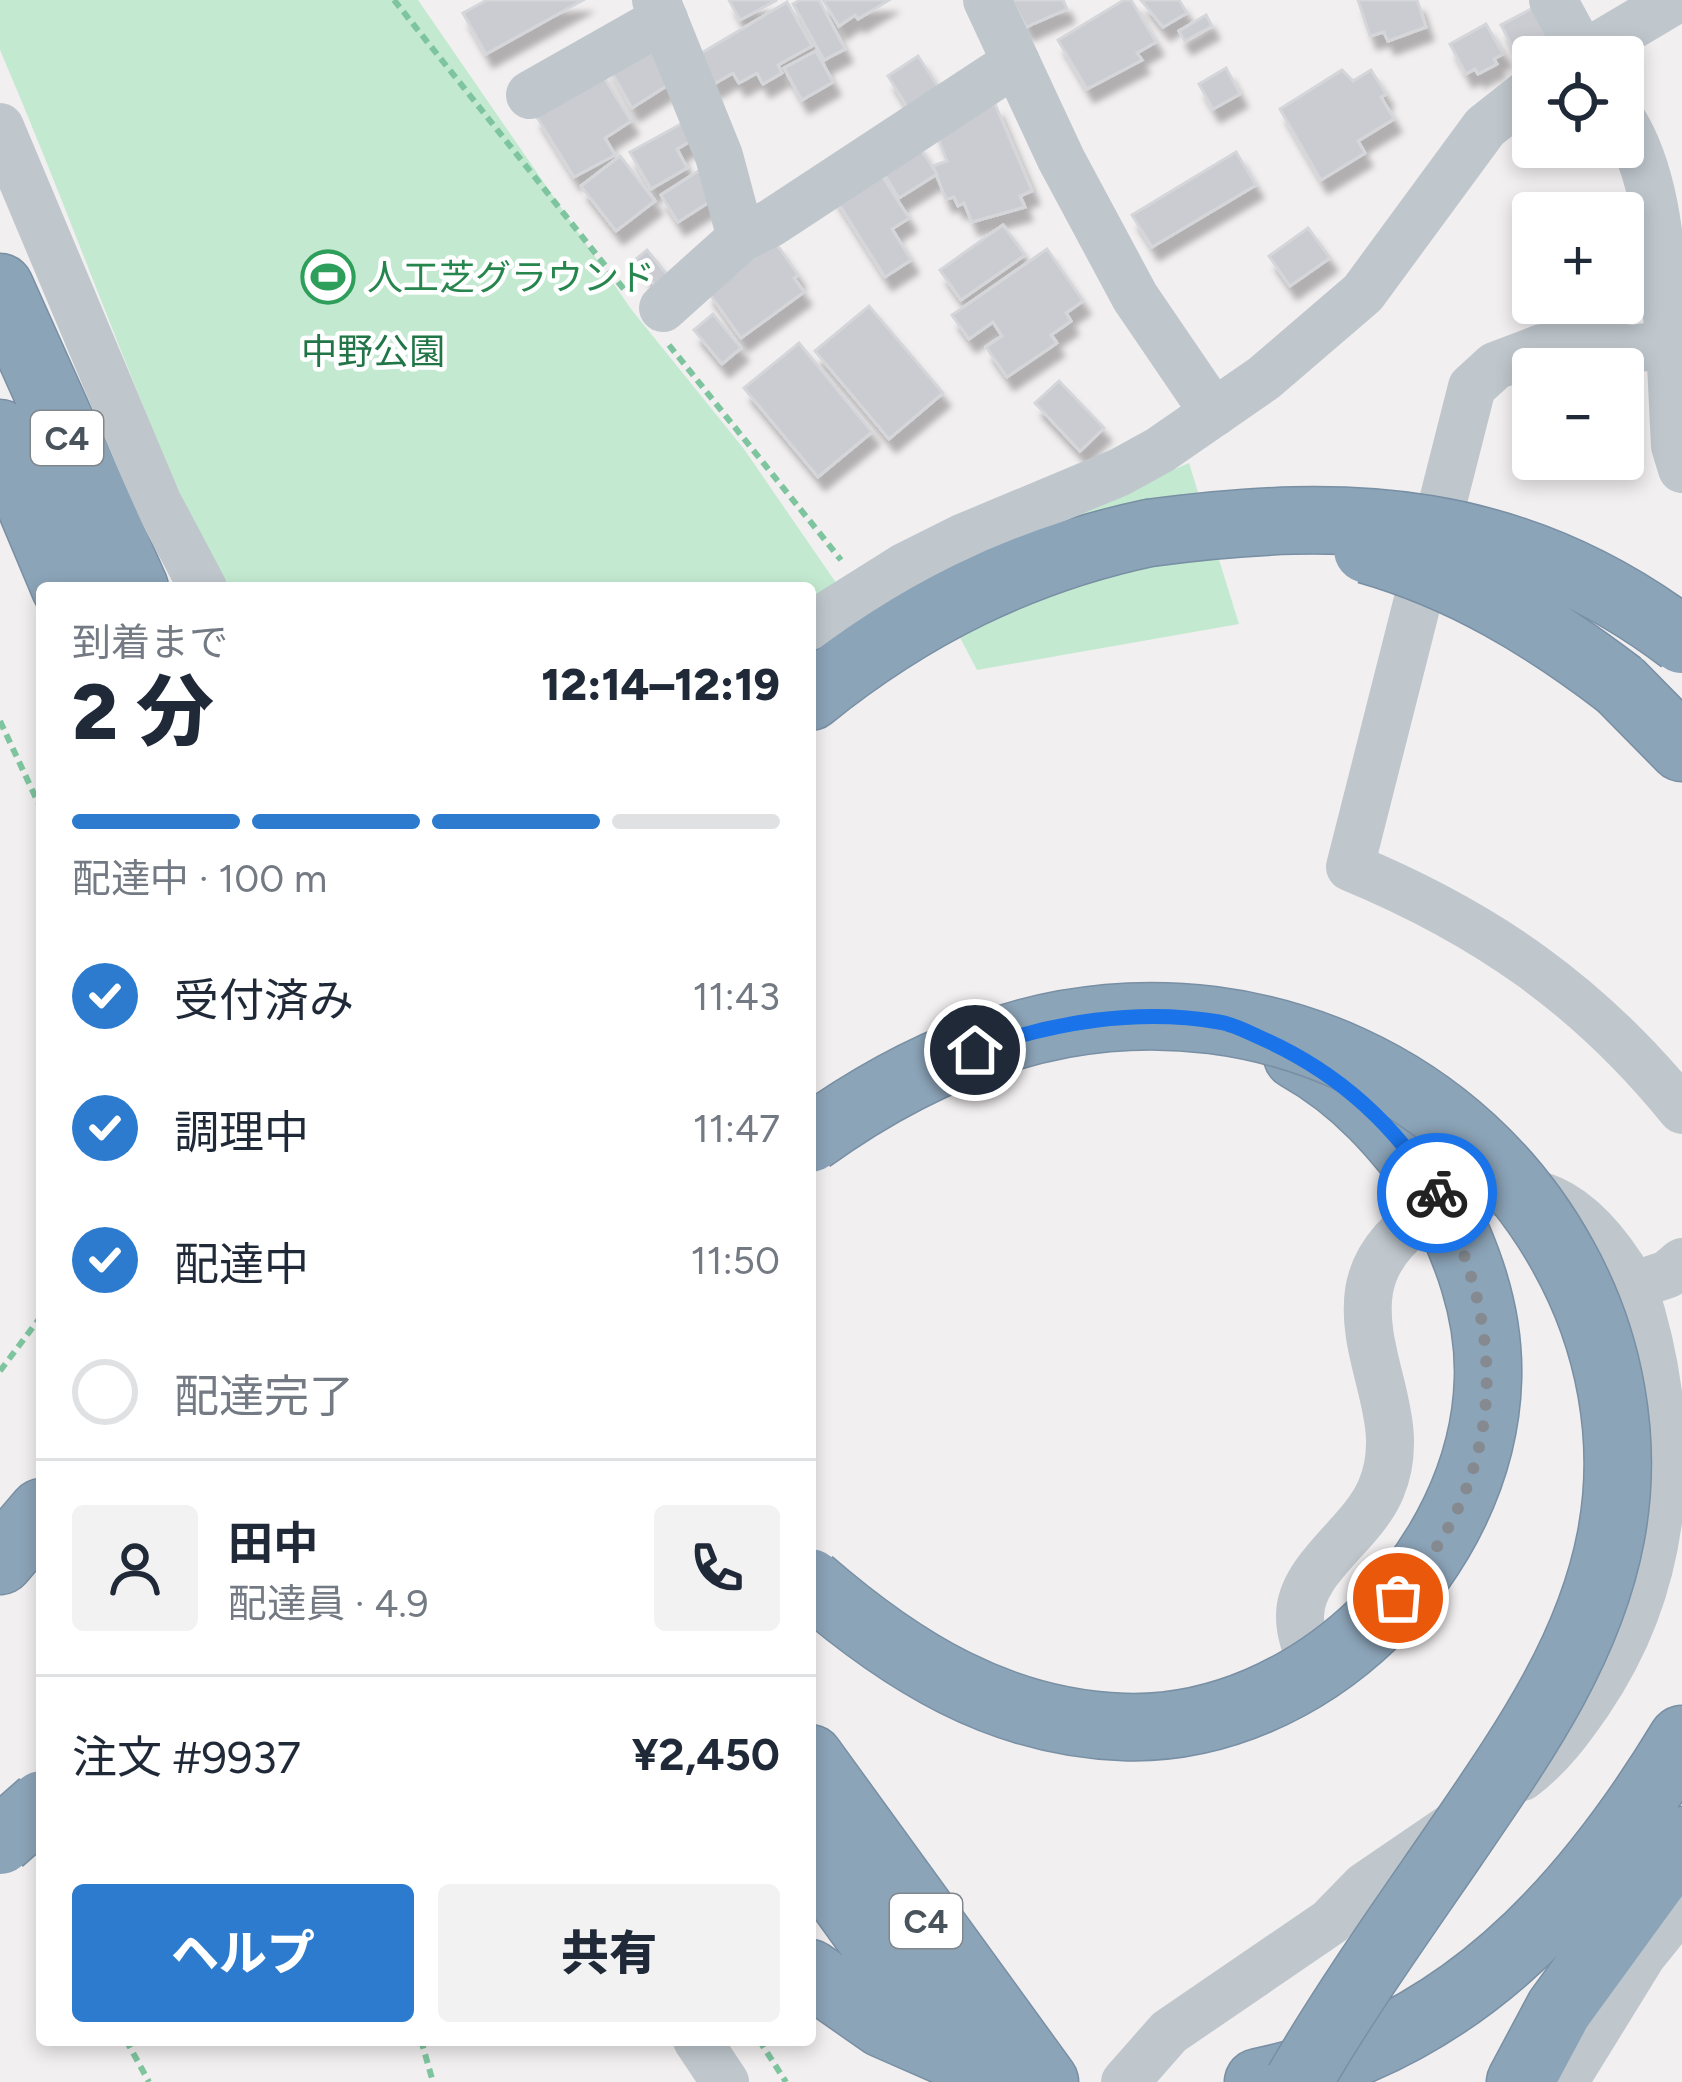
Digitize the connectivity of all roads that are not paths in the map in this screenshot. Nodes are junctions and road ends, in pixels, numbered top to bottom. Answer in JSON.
{"nodes":[{"id":1,"x":987,"y":0,"type":"edge"},
{"id":2,"x":1553,"y":0,"type":"edge"},
{"id":3,"x":1675,"y":0,"type":"edge"},
{"id":4,"x":660,"y":10,"type":"edge"},
{"id":5,"x":1572,"y":36,"type":"edge"},
{"id":6,"x":1615,"y":36,"type":"edge"},
{"id":7,"x":1016,"y":62,"type":"junction"},
{"id":8,"x":530,"y":95,"type":"dead end"},
{"id":9,"x":1512,"y":106,"type":"edge"},
{"id":10,"x":0,"y":127,"type":"edge"},
{"id":11,"x":1649,"y":141,"type":"edge"},
{"id":12,"x":741,"y":238,"type":"junction"},
{"id":13,"x":0,"y":287,"type":"edge"},
{"id":14,"x":662,"y":308,"type":"dead end"},
{"id":15,"x":1676,"y":344,"type":"edge"},
{"id":16,"x":1214,"y":413,"type":"junction"},
{"id":17,"x":0,"y":433,"type":"edge"},
{"id":18,"x":1682,"y":469,"type":"edge"},
{"id":19,"x":1149,"y":533,"type":"junction"},
{"id":20,"x":62,"y":582,"type":"edge"},
{"id":21,"x":132,"y":582,"type":"edge"},
{"id":22,"x":200,"y":582,"type":"edge"},
{"id":23,"x":816,"y":622,"type":"edge"},
{"id":24,"x":1682,"y":640,"type":"edge"},
{"id":25,"x":816,"y":693,"type":"edge"},
{"id":26,"x":1682,"y":748,"type":"edge"},
{"id":27,"x":1224,"y":1022,"type":"junction"},
{"id":28,"x":1682,"y":1110,"type":"edge"},
{"id":29,"x":816,"y":1135,"type":"edge"},
{"id":30,"x":1682,"y":1262,"type":"edge"},
{"id":31,"x":1633,"y":1286,"type":"junction"},
{"id":32,"x":36,"y":1518,"type":"edge"},
{"id":33,"x":0,"y":1561,"type":"edge"},
{"id":34,"x":816,"y":1587,"type":"edge"},
{"id":35,"x":1314,"y":1670,"type":"junction"},
{"id":36,"x":1682,"y":1739,"type":"edge"},
{"id":37,"x":816,"y":1766,"type":"edge"},
{"id":38,"x":36,"y":1809,"type":"edge"},
{"id":39,"x":1682,"y":1840,"type":"edge"},
{"id":40,"x":0,"y":1841,"type":"edge"},
{"id":41,"x":816,"y":1862,"type":"edge"},
{"id":42,"x":1682,"y":1906,"type":"edge"},
{"id":43,"x":816,"y":1977,"type":"edge"},
{"id":44,"x":701,"y":2046,"type":"edge"},
{"id":45,"x":725,"y":2082,"type":"edge"},
{"id":46,"x":974,"y":2082,"type":"edge"},
{"id":47,"x":1046,"y":2082,"type":"edge"},
{"id":48,"x":1126,"y":2082,"type":"edge"},
{"id":49,"x":1258,"y":2082,"type":"edge"},
{"id":50,"x":1298,"y":2082,"type":"edge"},
{"id":51,"x":1520,"y":2082,"type":"edge"},
{"id":52,"x":1564,"y":2082,"type":"edge"}],
"edges":[{"from":1,"to":7,"type":"street"},
{"from":2,"to":5,"type":"street"},
{"from":3,"to":6,"type":"street"},
{"from":4,"to":8,"type":"street"},
{"from":4,"to":12,"type":"street"},
{"from":7,"to":12,"type":"street"},
{"from":7,"to":16,"type":"street"},
{"from":9,"to":16,"type":"street"},
{"from":10,"to":22,"type":"street"},
{"from":11,"to":15,"type":"street"},
{"from":12,"to":14,"type":"street"},
{"from":13,"to":21,"type":"highway","number":"C4"},
{"from":15,"to":18,"type":"street"},
{"from":15,"to":28,"type":"street"},
{"from":16,"to":23,"type":"street"},
{"from":17,"to":20,"type":"highway","number":"C4"},
{"from":19,"to":24,"type":"highway","bridge":true},
{"from":19,"to":25,"type":"highway"},
{"from":19,"to":26,"type":"highway","bridge":true},
{"from":27,"to":29,"type":"highway","bridge":true},
{"from":27,"to":35,"type":"highway","bridge":true},
{"from":27,"to":50,"type":"highway","bridge":true},
{"from":30,"to":31,"type":"street"},
{"from":31,"to":35,"type":"street"},
{"from":31,"to":48,"type":"street"},
{"from":32,"to":33,"type":"highway"},
{"from":34,"to":35,"type":"highway","bridge":true},
{"from":36,"to":49,"type":"highway"},
{"from":37,"to":47,"type":"highway","number":"C4"},
{"from":38,"to":40,"type":"highway","bridge":true},
{"from":39,"to":51,"type":"highway"},
{"from":41,"to":46,"type":"highway","number":"C4"},
{"from":42,"to":52,"type":"street"},
{"from":43,"to":47,"type":"highway"},
{"from":44,"to":45,"type":"street"}]}
